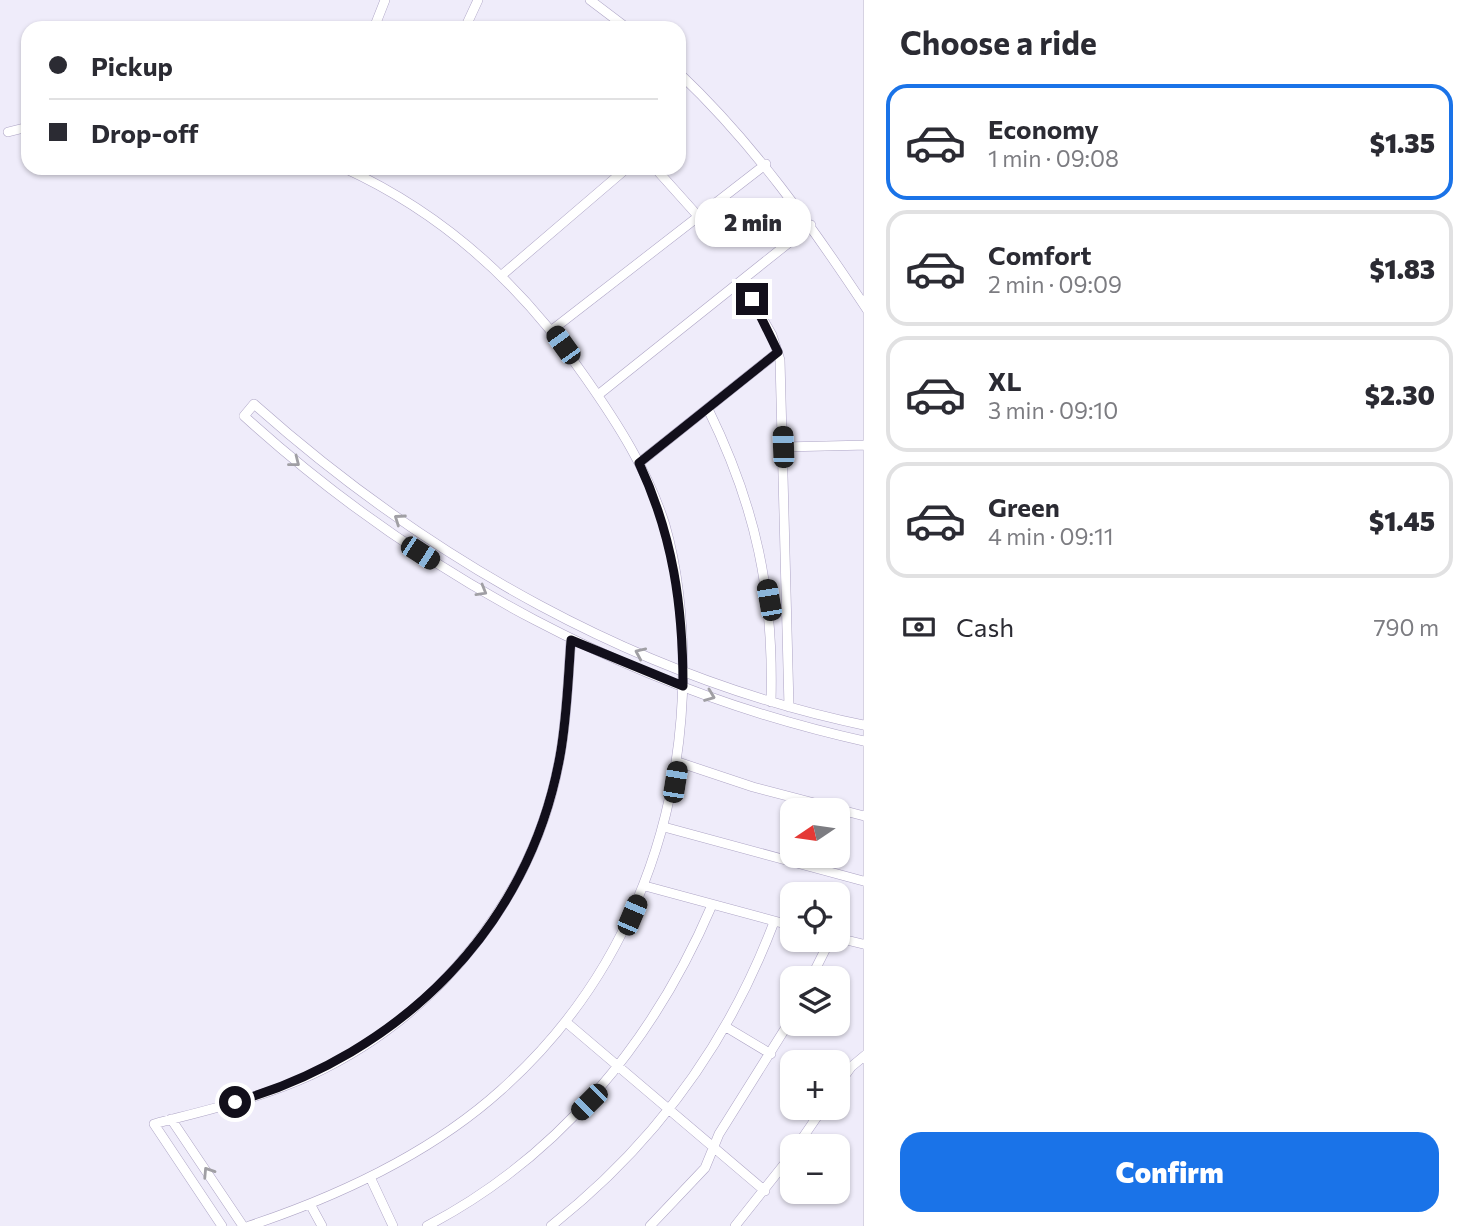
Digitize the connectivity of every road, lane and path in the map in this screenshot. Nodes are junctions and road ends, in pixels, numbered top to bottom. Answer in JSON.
{"nodes":[{"id":1,"x":385,"y":0,"type":"edge"},
{"id":2,"x":478,"y":0,"type":"edge"},
{"id":3,"x":590,"y":0,"type":"edge"},
{"id":4,"x":868,"y":0,"type":"edge"},
{"id":5,"x":377,"y":21,"type":"edge"},
{"id":6,"x":469,"y":21,"type":"edge"},
{"id":7,"x":618,"y":21,"type":"edge"},
{"id":8,"x":686,"y":80,"type":"edge"},
{"id":9,"x":21,"y":129,"type":"edge"},
{"id":10,"x":8,"y":132,"type":"dead end"},
{"id":11,"x":766,"y":164,"type":"junction"},
{"id":12,"x":357,"y":175,"type":"edge"},
{"id":13,"x":619,"y":175,"type":"edge"},
{"id":14,"x":661,"y":175,"type":"edge"},
{"id":15,"x":870,"y":208,"type":"edge"},
{"id":16,"x":698,"y":216,"type":"junction"},
{"id":17,"x":811,"y":225,"type":"junction"},
{"id":18,"x":502,"y":275,"type":"junction"},
{"id":19,"x":741,"y":281,"type":"junction"},
{"id":20,"x":869,"y":313,"type":"junction"},
{"id":21,"x":552,"y":330,"type":"junction"},
{"id":22,"x":778,"y":352,"type":"junction"},
{"id":23,"x":598,"y":395,"type":"junction"},
{"id":24,"x":708,"y":409,"type":"junction"},
{"id":25,"x":868,"y":445,"type":"junction"},
{"id":26,"x":783,"y":447,"type":"junction"},
{"id":27,"x":639,"y":463,"type":"junction"},
{"id":28,"x":571,"y":640,"type":"junction"},
{"id":29,"x":683,"y":671,"type":"junction"},
{"id":30,"x":683,"y":686,"type":"junction"},
{"id":31,"x":771,"y":702,"type":"junction"},
{"id":32,"x":789,"y":707,"type":"junction"},
{"id":33,"x":869,"y":733,"type":"edge"},
{"id":34,"x":678,"y":762,"type":"junction"},
{"id":35,"x":868,"y":817,"type":"junction"},
{"id":36,"x":664,"y":827,"type":"junction"},
{"id":37,"x":867,"y":883,"type":"junction"},
{"id":38,"x":645,"y":886,"type":"junction"},
{"id":39,"x":712,"y":905,"type":"junction"},
{"id":40,"x":774,"y":922,"type":"junction"},
{"id":41,"x":780,"y":923,"type":"edge"},
{"id":42,"x":850,"y":941,"type":"edge"},
{"id":43,"x":867,"y":945,"type":"junction"},
{"id":44,"x":566,"y":1022,"type":"junction"},
{"id":45,"x":726,"y":1027,"type":"junction"},
{"id":46,"x":781,"y":1036,"type":"edge"},
{"id":47,"x":869,"y":1052,"type":"junction"},
{"id":48,"x":771,"y":1054,"type":"junction"},
{"id":49,"x":619,"y":1067,"type":"junction"},
{"id":50,"x":850,"y":1068,"type":"edge"},
{"id":51,"x":670,"y":1110,"type":"junction"},
{"id":52,"x":171,"y":1119,"type":"junction"},
{"id":53,"x":714,"y":1147,"type":"junction"},
{"id":54,"x":780,"y":1171,"type":"edge"},
{"id":55,"x":370,"y":1177,"type":"junction"},
{"id":56,"x":765,"y":1191,"type":"junction"},
{"id":57,"x":310,"y":1204,"type":"junction"},
{"id":58,"x":222,"y":1226,"type":"edge"},
{"id":59,"x":243,"y":1226,"type":"edge"},
{"id":60,"x":249,"y":1226,"type":"edge"},
{"id":61,"x":322,"y":1226,"type":"edge"},
{"id":62,"x":393,"y":1226,"type":"edge"},
{"id":63,"x":427,"y":1226,"type":"edge"},
{"id":64,"x":551,"y":1226,"type":"edge"},
{"id":65,"x":650,"y":1226,"type":"edge"},
{"id":66,"x":735,"y":1226,"type":"edge"},
{"id":67,"x":868,"y":1226,"type":"edge"}],
"edges":[{"from":1,"to":5,"type":"street"},
{"from":2,"to":6,"type":"street"},
{"from":3,"to":7,"type":"street"},
{"from":4,"to":15,"type":"street"},
{"from":8,"to":11,"type":"street"},
{"from":9,"to":10,"type":"street"},
{"from":11,"to":16,"type":"street"},
{"from":11,"to":17,"type":"street"},
{"from":12,"to":18,"type":"street"},
{"from":13,"to":18,"type":"street"},
{"from":14,"to":16,"type":"street"},
{"from":15,"to":20,"type":"street"},
{"from":16,"to":21,"type":"street"},
{"from":17,"to":19,"type":"street"},
{"from":17,"to":20,"type":"street"},
{"from":18,"to":21,"type":"street"},
{"from":19,"to":22,"type":"street"},
{"from":19,"to":23,"type":"street"},
{"from":20,"to":25,"type":"street"},
{"from":21,"to":23,"type":"street"},
{"from":22,"to":24,"type":"street"},
{"from":22,"to":26,"type":"street"},
{"from":23,"to":27,"type":"street"},
{"from":24,"to":27,"type":"street"},
{"from":24,"to":31,"type":"street"},
{"from":25,"to":26,"type":"street"},
{"from":25,"to":33,"type":"street"},
{"from":26,"to":32,"type":"street"},
{"from":27,"to":29,"type":"street"},
{"from":29,"to":28,"type":"street","one_way":true},
{"from":28,"to":30,"type":"street"},
{"from":28,"to":52,"type":"street"},
{"from":29,"to":30,"type":"street"},
{"from":29,"to":31,"type":"street"},
{"from":30,"to":33,"type":"street","one_way":true},
{"from":30,"to":34,"type":"street"},
{"from":31,"to":32,"type":"street"},
{"from":32,"to":33,"type":"street"},
{"from":33,"to":35,"type":"street"},
{"from":34,"to":35,"type":"street"},
{"from":34,"to":36,"type":"street"},
{"from":35,"to":37,"type":"street"},
{"from":36,"to":37,"type":"street"},
{"from":36,"to":38,"type":"street"},
{"from":37,"to":43,"type":"street"},
{"from":38,"to":39,"type":"street"},
{"from":38,"to":44,"type":"street"},
{"from":39,"to":40,"type":"street"},
{"from":39,"to":49,"type":"street"},
{"from":40,"to":41,"type":"street"},
{"from":40,"to":45,"type":"street"},
{"from":42,"to":43,"type":"street"},
{"from":43,"to":47,"type":"street"},
{"from":44,"to":49,"type":"street"},
{"from":44,"to":55,"type":"street"},
{"from":45,"to":48,"type":"street"},
{"from":45,"to":51,"type":"street"},
{"from":46,"to":48,"type":"street"},
{"from":47,"to":50,"type":"street"},
{"from":47,"to":67,"type":"street"},
{"from":48,"to":53,"type":"street"},
{"from":49,"to":51,"type":"street"},
{"from":49,"to":63,"type":"street"},
{"from":51,"to":53,"type":"street"},
{"from":51,"to":64,"type":"street"},
{"from":52,"to":58,"type":"street"},
{"from":59,"to":52,"type":"street","one_way":true},
{"from":53,"to":56,"type":"street"},
{"from":53,"to":65,"type":"street"},
{"from":54,"to":56,"type":"street"},
{"from":55,"to":57,"type":"street"},
{"from":55,"to":62,"type":"street"},
{"from":56,"to":66,"type":"street"},
{"from":57,"to":60,"type":"street"},
{"from":57,"to":61,"type":"street"}]}
